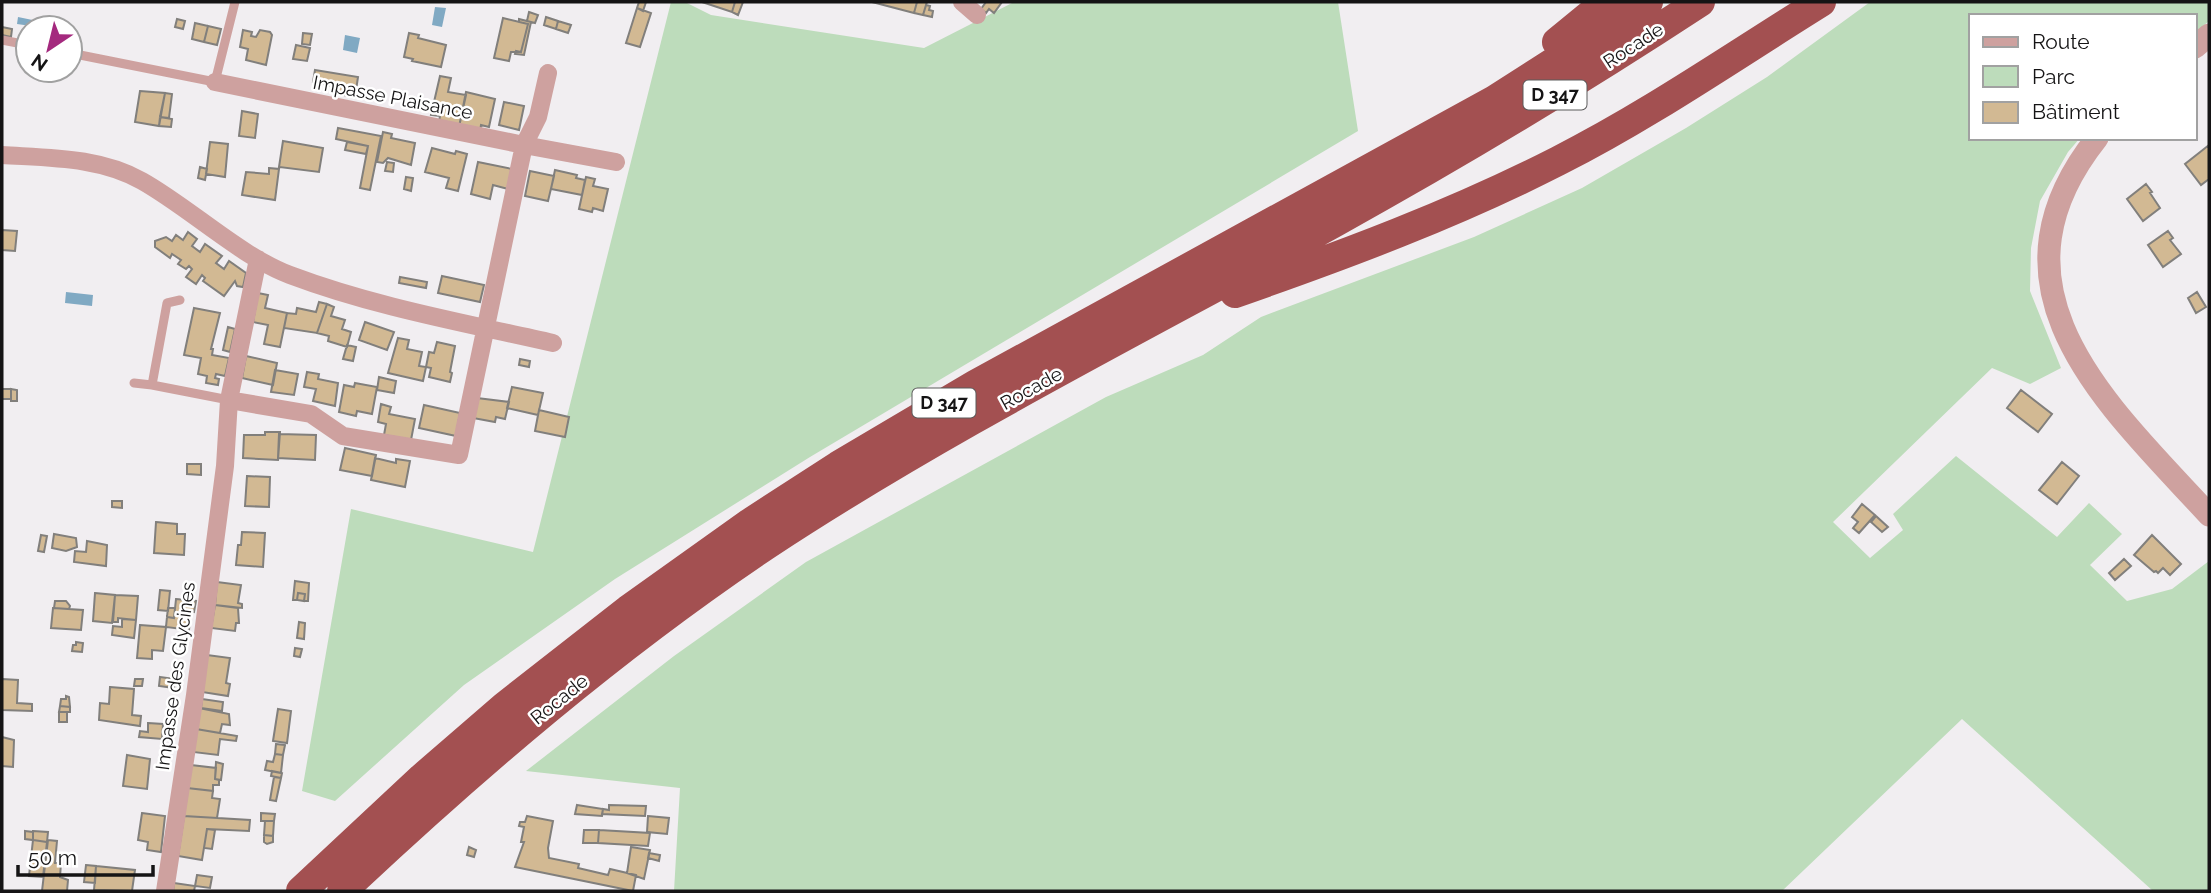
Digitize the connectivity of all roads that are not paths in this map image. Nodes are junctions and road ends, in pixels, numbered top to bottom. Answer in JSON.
{"nodes":[{"id":1,"x":235,"y":2,"type":"edge"},
{"id":2,"x":962,"y":2,"type":"edge"},
{"id":3,"x":1605,"y":2,"type":"edge"},
{"id":4,"x":1648,"y":2,"type":"edge"},
{"id":5,"x":1700,"y":2,"type":"edge"},
{"id":6,"x":1821,"y":2,"type":"edge"},
{"id":7,"x":977,"y":15,"type":"dead end"},
{"id":8,"x":84,"y":56,"type":"edge"},
{"id":9,"x":548,"y":73,"type":"dead end"},
{"id":10,"x":215,"y":82,"type":"junction"},
{"id":11,"x":1495,"y":100,"type":"junction"},
{"id":12,"x":2096,"y":140,"type":"edge"},
{"id":13,"x":524,"y":145,"type":"junction"},
{"id":14,"x":2,"y":155,"type":"edge"},
{"id":15,"x":616,"y":162,"type":"dead end"},
{"id":16,"x":258,"y":259,"type":"junction"},
{"id":17,"x":180,"y":300,"type":"dead end"},
{"id":18,"x":1145,"y":325,"type":"junction"},
{"id":19,"x":487,"y":328,"type":"junction"},
{"id":20,"x":553,"y":343,"type":"dead end"},
{"id":21,"x":134,"y":383,"type":"dead end"},
{"id":22,"x":152,"y":385,"type":"junction"},
{"id":23,"x":229,"y":400,"type":"junction"},
{"id":24,"x":2209,"y":513,"type":"edge"},
{"id":25,"x":165,"y":891,"type":"edge"},
{"id":26,"x":301,"y":891,"type":"edge"},
{"id":27,"x":342,"y":891,"type":"edge"}],
"edges":[{"from":1,"to":10,"type":"lane"},
{"from":2,"to":7,"type":"street"},
{"from":3,"to":11,"type":"highway"},
{"from":4,"to":11,"type":"highway","number":"D 347"},
{"from":5,"to":18,"type":"highway","name":"Rocade","number":"D 347"},
{"from":6,"to":18,"type":"highway"},
{"from":8,"to":10,"type":"lane","name":"Impasse Plaisance"},
{"from":9,"to":13,"type":"street"},
{"from":10,"to":13,"type":"street","name":"Impasse Plaisance"},
{"from":11,"to":26,"type":"highway","number":"D 347"},
{"from":12,"to":24,"type":"street"},
{"from":13,"to":15,"type":"street","name":"Impasse Plaisance"},
{"from":13,"to":19,"type":"street"},
{"from":14,"to":16,"type":"street"},
{"from":16,"to":19,"type":"street"},
{"from":16,"to":23,"type":"street","name":"Impasse des Glycines"},
{"from":17,"to":22,"type":"lane"},
{"from":18,"to":27,"type":"highway","name":"Rocade","number":"D 347"},
{"from":19,"to":20,"type":"street"},
{"from":19,"to":23,"type":"street"},
{"from":21,"to":22,"type":"lane"},
{"from":22,"to":23,"type":"lane"},
{"from":23,"to":25,"type":"street","name":"Impasse des Glycines"}]}
